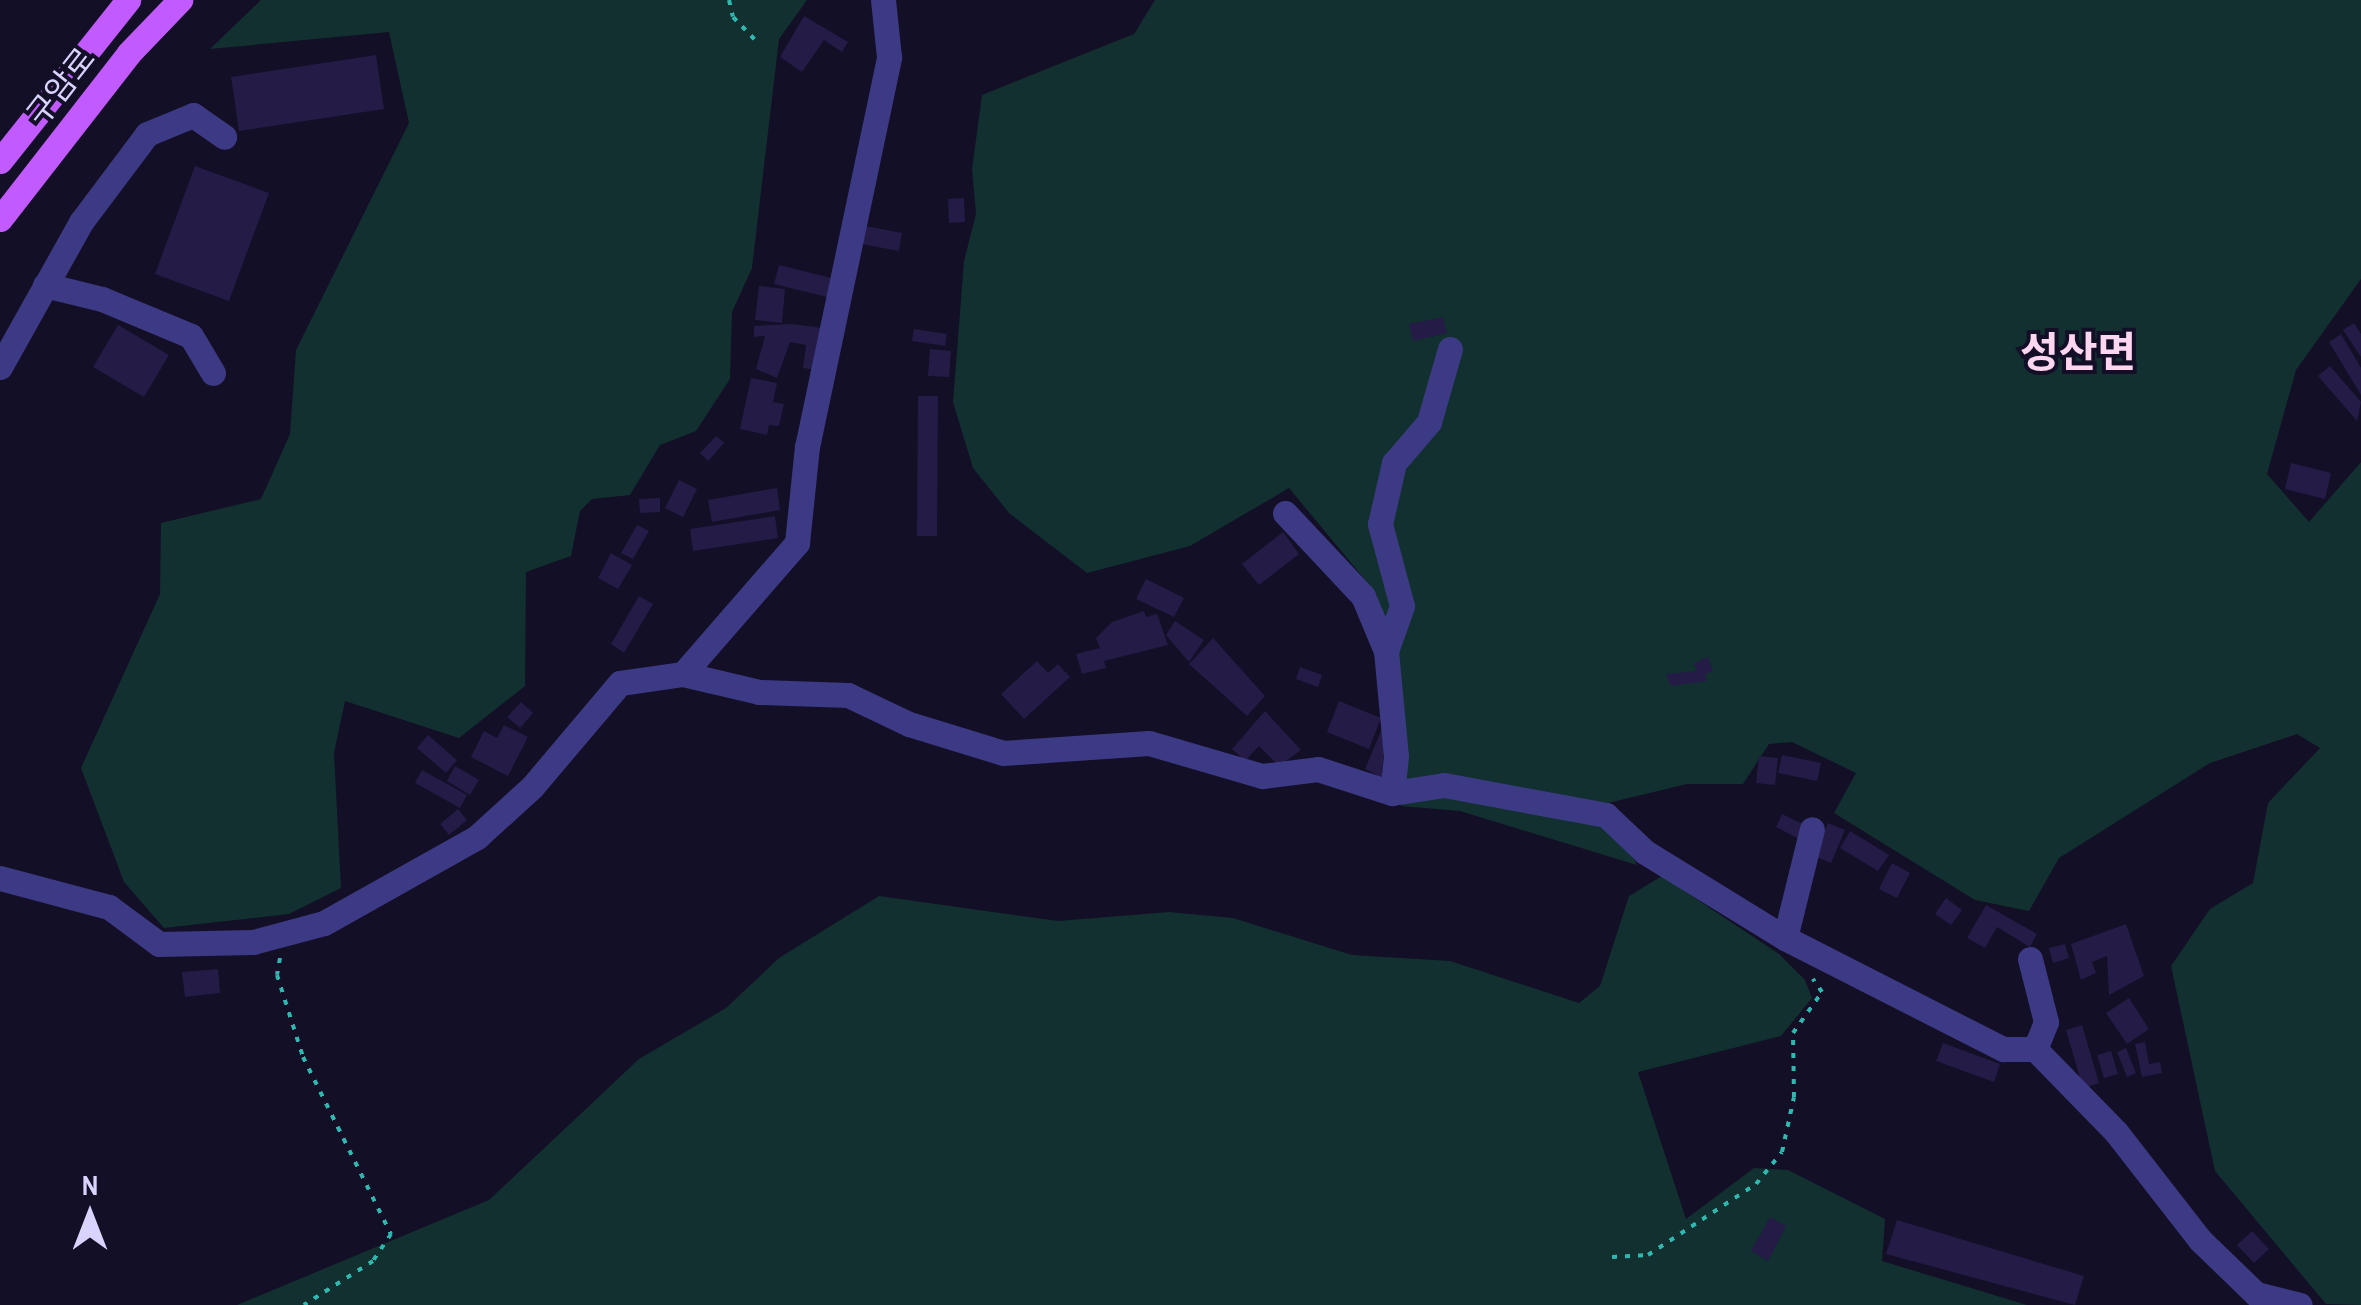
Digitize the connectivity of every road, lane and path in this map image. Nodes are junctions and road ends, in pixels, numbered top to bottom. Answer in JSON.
{"nodes":[{"id":1,"x":128,"y":0,"type":"edge"},
{"id":2,"x":180,"y":0,"type":"edge"},
{"id":3,"x":729,"y":0,"type":"edge"},
{"id":4,"x":883,"y":0,"type":"edge"},
{"id":5,"x":756,"y":41,"type":"dead end"},
{"id":6,"x":224,"y":138,"type":"dead end"},
{"id":7,"x":0,"y":161,"type":"edge"},
{"id":8,"x":0,"y":219,"type":"edge"},
{"id":9,"x":46,"y":286,"type":"junction"},
{"id":10,"x":1450,"y":349,"type":"dead end"},
{"id":11,"x":0,"y":367,"type":"edge"},
{"id":12,"x":213,"y":373,"type":"dead end"},
{"id":13,"x":1284,"y":513,"type":"dead end"},
{"id":14,"x":1386,"y":652,"type":"junction"},
{"id":15,"x":683,"y":674,"type":"junction"},
{"id":16,"x":1392,"y":792,"type":"junction"},
{"id":17,"x":1812,"y":829,"type":"dead end"},
{"id":18,"x":0,"y":878,"type":"edge"},
{"id":19,"x":285,"y":933,"type":"junction"},
{"id":20,"x":1784,"y":938,"type":"junction"},
{"id":21,"x":2030,"y":959,"type":"dead end"},
{"id":22,"x":2035,"y":1049,"type":"junction"},
{"id":23,"x":1612,"y":1257,"type":"dead end"},
{"id":24,"x":304,"y":1305,"type":"edge"},
{"id":25,"x":2300,"y":1305,"type":"edge"}],
"edges":[{"from":1,"to":7,"type":"main road","name":"구암로"},
{"from":2,"to":8,"type":"main road","name":"구암로"},
{"from":3,"to":5,"type":"path"},
{"from":4,"to":15,"type":"street"},
{"from":6,"to":9,"type":"street"},
{"from":9,"to":11,"type":"street"},
{"from":9,"to":12,"type":"street"},
{"from":10,"to":14,"type":"street"},
{"from":13,"to":14,"type":"street"},
{"from":14,"to":16,"type":"street"},
{"from":15,"to":16,"type":"street"},
{"from":15,"to":19,"type":"street"},
{"from":16,"to":20,"type":"street"},
{"from":17,"to":20,"type":"street"},
{"from":18,"to":19,"type":"street"},
{"from":19,"to":24,"type":"path"},
{"from":20,"to":22,"type":"street"},
{"from":20,"to":23,"type":"path"},
{"from":21,"to":22,"type":"street"},
{"from":22,"to":25,"type":"street"}]}
